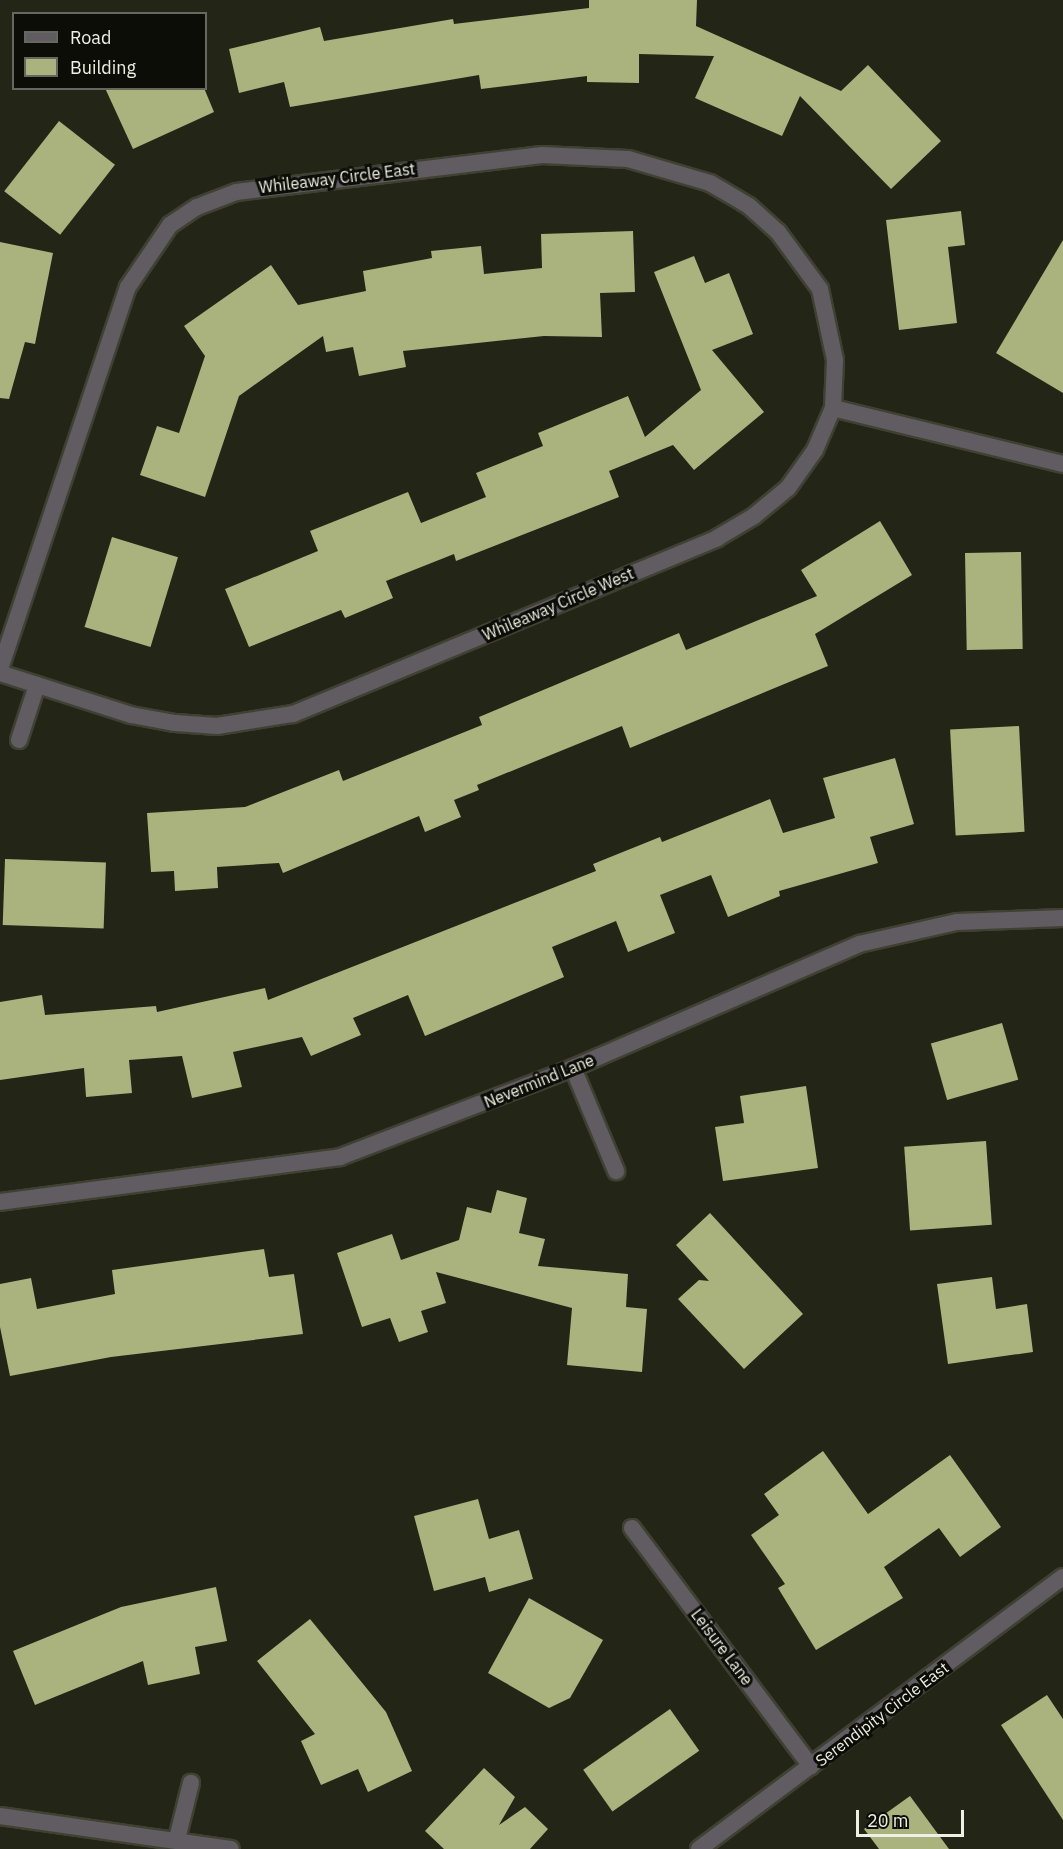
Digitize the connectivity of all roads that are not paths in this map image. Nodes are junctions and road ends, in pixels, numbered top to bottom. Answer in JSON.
{"nodes":[{"id":1,"x":833,"y":408,"type":"junction"},
{"id":2,"x":1063,"y":464,"type":"edge"},
{"id":3,"x":0,"y":671,"type":"edge"},
{"id":4,"x":37,"y":685,"type":"junction"},
{"id":5,"x":19,"y":740,"type":"dead end"},
{"id":6,"x":1063,"y":918,"type":"edge"},
{"id":7,"x":573,"y":1068,"type":"junction"},
{"id":8,"x":616,"y":1171,"type":"dead end"},
{"id":9,"x":0,"y":1202,"type":"edge"},
{"id":10,"x":632,"y":1528,"type":"dead end"},
{"id":11,"x":1060,"y":1586,"type":"edge"},
{"id":12,"x":811,"y":1766,"type":"junction"},
{"id":13,"x":191,"y":1783,"type":"dead end"},
{"id":14,"x":0,"y":1816,"type":"edge"},
{"id":15,"x":177,"y":1839,"type":"junction"},
{"id":16,"x":225,"y":1849,"type":"edge"},
{"id":17,"x":699,"y":1849,"type":"edge"}],
"edges":[{"from":1,"to":2,"type":"street"},
{"from":1,"to":3,"type":"street","name":"Whileaway Circle East"},
{"from":1,"to":4,"type":"street","name":"Whileaway Circle West"},
{"from":3,"to":4,"type":"street","name":"Whileaway Circle West"},
{"from":4,"to":5,"type":"street"},
{"from":6,"to":7,"type":"street","name":"Nevermind Lane"},
{"from":7,"to":8,"type":"street"},
{"from":7,"to":9,"type":"street","name":"Nevermind Lane"},
{"from":10,"to":12,"type":"street","name":"Leisure Lane"},
{"from":11,"to":12,"type":"street","name":"Serendipity Circle East"},
{"from":12,"to":17,"type":"street","name":"Serendipity Circle East"},
{"from":13,"to":15,"type":"street"},
{"from":14,"to":15,"type":"street"},
{"from":15,"to":16,"type":"street"}]}
